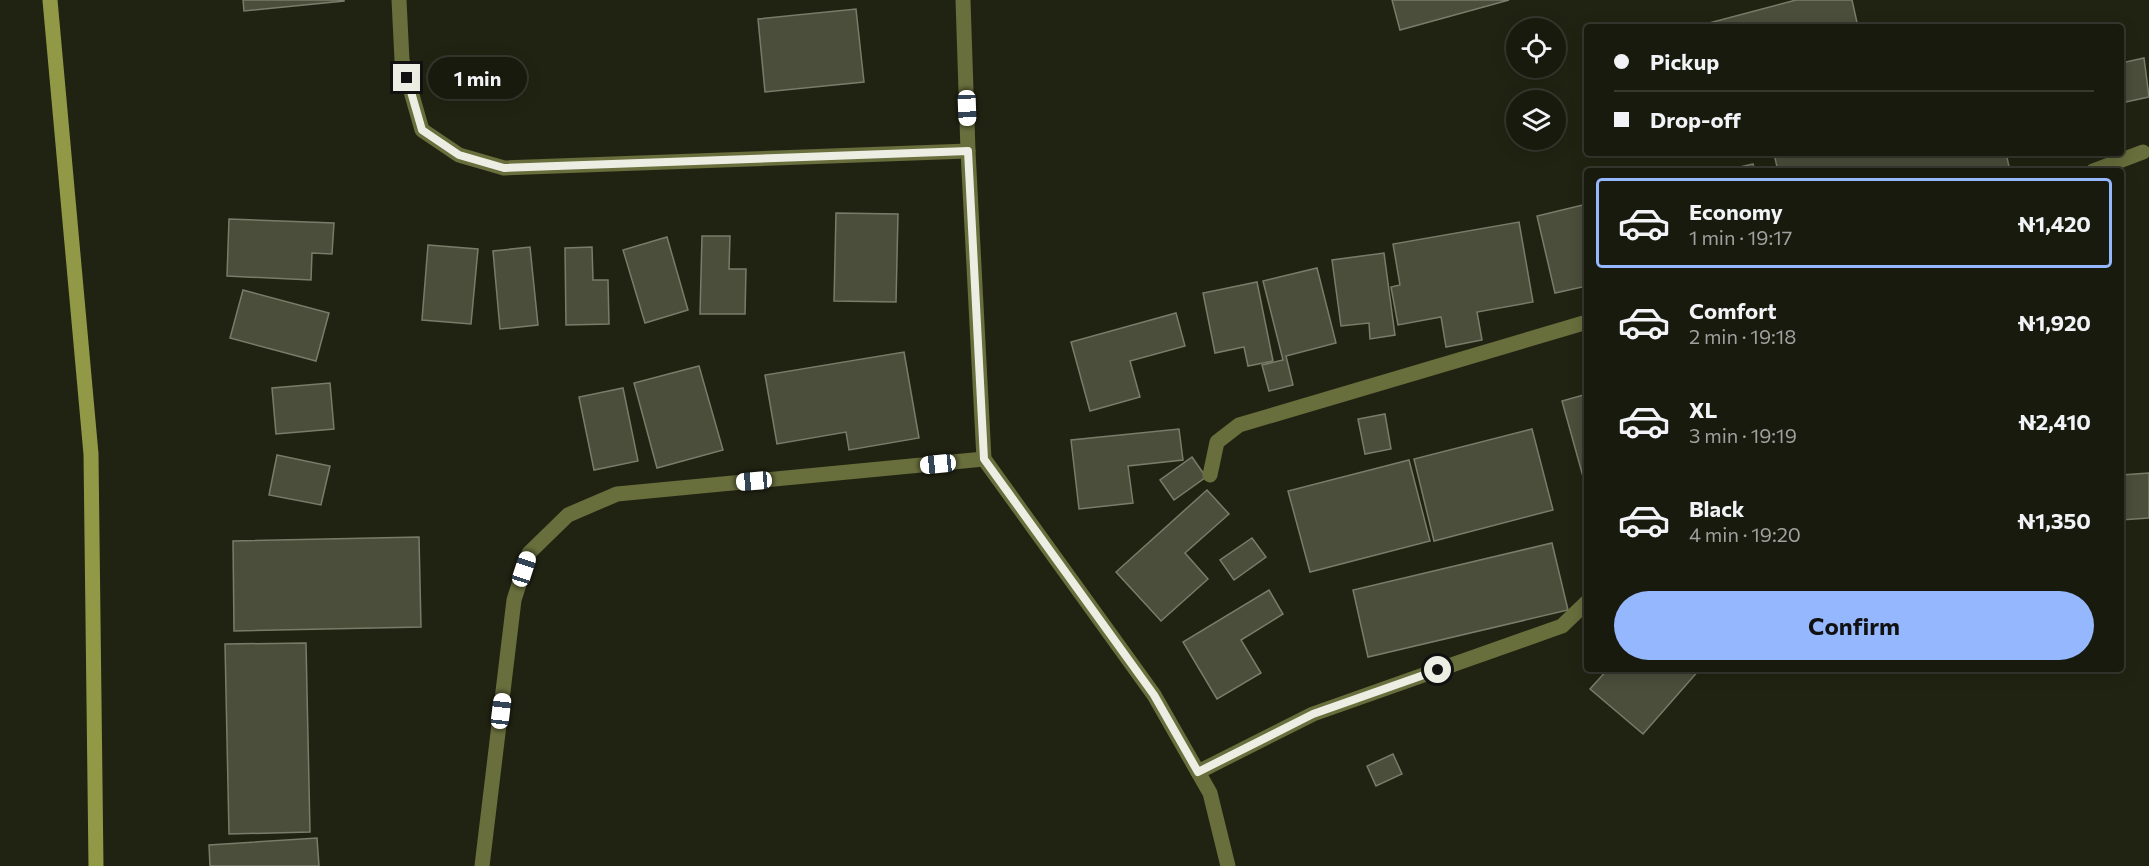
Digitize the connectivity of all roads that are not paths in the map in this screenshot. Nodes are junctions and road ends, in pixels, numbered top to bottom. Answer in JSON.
{"nodes":[{"id":1,"x":50,"y":0,"type":"edge"},
{"id":2,"x":399,"y":0,"type":"edge"},
{"id":3,"x":963,"y":0,"type":"edge"},
{"id":4,"x":968,"y":151,"type":"junction"},
{"id":5,"x":2143,"y":152,"type":"dead end"},
{"id":6,"x":2101,"y":168,"type":"edge"},
{"id":7,"x":1584,"y":323,"type":"edge"},
{"id":8,"x":984,"y":459,"type":"junction"},
{"id":9,"x":1210,"y":475,"type":"dead end"},
{"id":10,"x":1584,"y":605,"type":"edge"},
{"id":11,"x":1198,"y":772,"type":"junction"},
{"id":12,"x":96,"y":866,"type":"edge"},
{"id":13,"x":482,"y":866,"type":"edge"},
{"id":14,"x":1228,"y":866,"type":"edge"}],
"edges":[{"from":1,"to":12,"type":"street"},
{"from":2,"to":4,"type":"street"},
{"from":3,"to":4,"type":"street"},
{"from":4,"to":8,"type":"street"},
{"from":5,"to":6,"type":"street"},
{"from":7,"to":9,"type":"street"},
{"from":8,"to":11,"type":"street"},
{"from":8,"to":13,"type":"street"},
{"from":10,"to":11,"type":"street"},
{"from":11,"to":14,"type":"street"}]}
